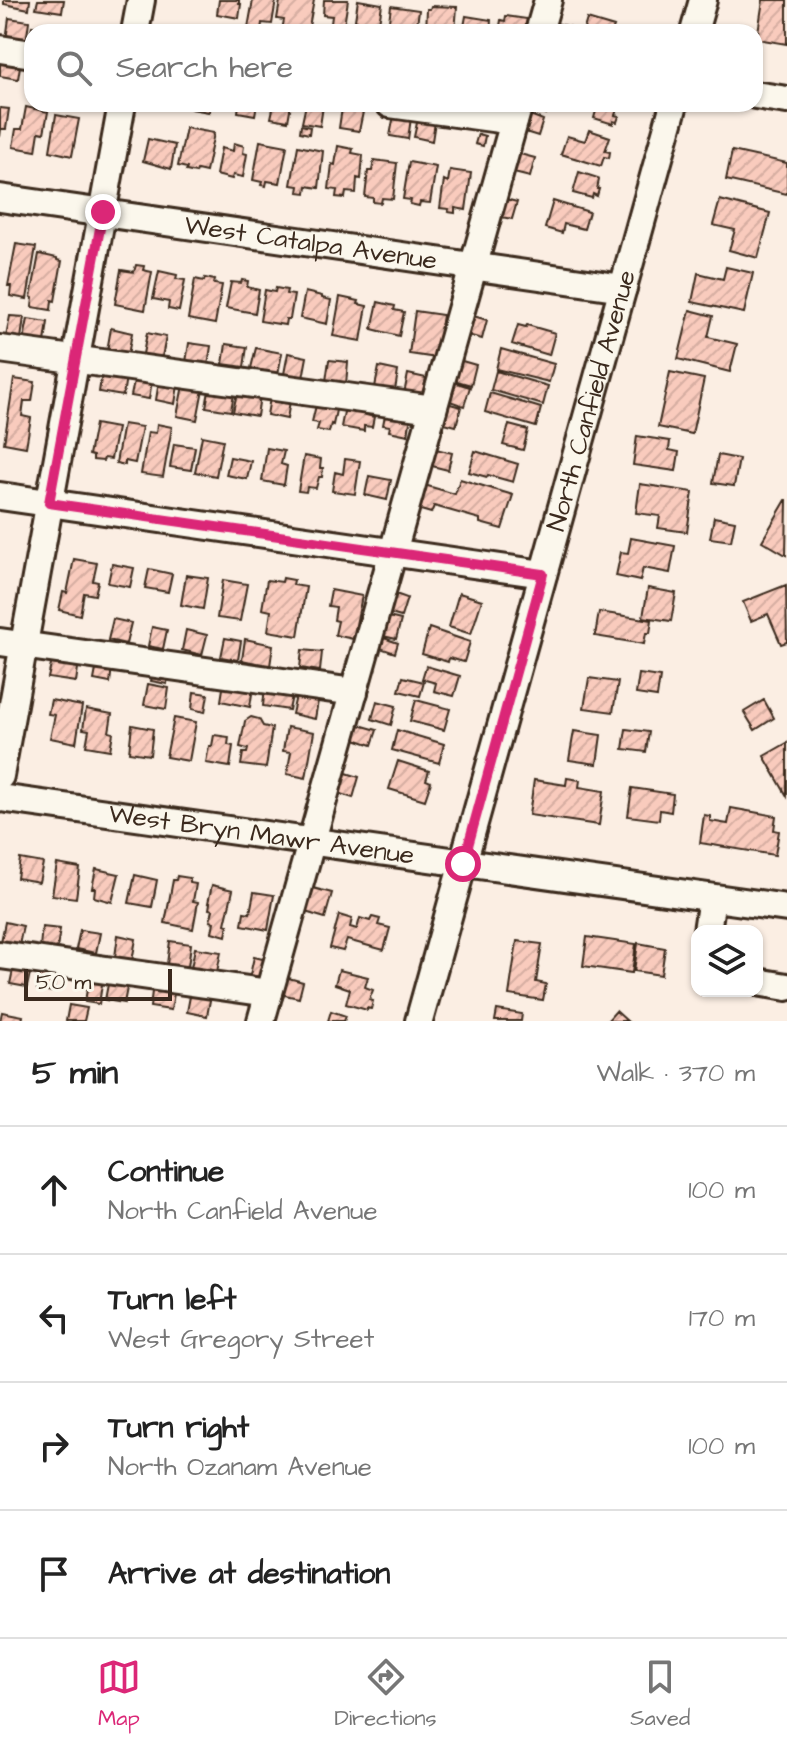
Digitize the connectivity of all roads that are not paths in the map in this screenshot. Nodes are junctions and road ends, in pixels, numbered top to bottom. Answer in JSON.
{"nodes":[{"id":1,"x":141,"y":0,"type":"edge"},
{"id":2,"x":548,"y":0,"type":"edge"},
{"id":3,"x":703,"y":0,"type":"edge"},
{"id":4,"x":136,"y":24,"type":"edge"},
{"id":5,"x":541,"y":24,"type":"edge"},
{"id":6,"x":696,"y":24,"type":"edge"},
{"id":7,"x":0,"y":49,"type":"edge"},
{"id":8,"x":24,"y":53,"type":"edge"},
{"id":9,"x":763,"y":96,"type":"edge"},
{"id":10,"x":787,"y":100,"type":"edge"},
{"id":11,"x":121,"y":112,"type":"edge"},
{"id":12,"x":672,"y":112,"type":"edge"},
{"id":13,"x":516,"y":113,"type":"edge"},
{"id":14,"x":0,"y":198,"type":"edge"},
{"id":15,"x":103,"y":212,"type":"junction"},
{"id":16,"x":473,"y":266,"type":"junction"},
{"id":17,"x":623,"y":288,"type":"junction"},
{"id":18,"x":0,"y":349,"type":"edge"},
{"id":19,"x":76,"y":360,"type":"junction"},
{"id":20,"x":433,"y":409,"type":"junction"},
{"id":21,"x":0,"y":496,"type":"edge"},
{"id":22,"x":49,"y":503,"type":"junction"},
{"id":23,"x":393,"y":552,"type":"junction"},
{"id":24,"x":543,"y":574,"type":"junction"},
{"id":25,"x":12,"y":643,"type":"edge"},
{"id":26,"x":354,"y":692,"type":"junction"},
{"id":27,"x":0,"y":776,"type":"edge"},
{"id":28,"x":0,"y":798,"type":"edge"},
{"id":29,"x":312,"y":841,"type":"junction"},
{"id":30,"x":463,"y":864,"type":"junction"},
{"id":31,"x":712,"y":898,"type":"junction"},
{"id":32,"x":787,"y":908,"type":"edge"},
{"id":33,"x":708,"y":925,"type":"edge"},
{"id":34,"x":0,"y":955,"type":"edge"},
{"id":35,"x":763,"y":983,"type":"edge"},
{"id":36,"x":787,"y":987,"type":"edge"},
{"id":37,"x":269,"y":993,"type":"junction"},
{"id":38,"x":261,"y":1021,"type":"edge"},
{"id":39,"x":419,"y":1021,"type":"edge"}],
"edges":[{"from":1,"to":4,"type":"street"},
{"from":2,"to":5,"type":"street"},
{"from":3,"to":6,"type":"street"},
{"from":7,"to":8,"type":"street"},
{"from":9,"to":10,"type":"street"},
{"from":11,"to":15,"type":"street"},
{"from":12,"to":17,"type":"street","name":"North Canfield Avenue"},
{"from":13,"to":16,"type":"street"},
{"from":14,"to":15,"type":"street","name":"West Catalpa Avenue"},
{"from":15,"to":16,"type":"street","name":"West Catalpa Avenue"},
{"from":15,"to":19,"type":"street"},
{"from":16,"to":17,"type":"street","name":"West Catalpa Avenue"},
{"from":16,"to":20,"type":"street"},
{"from":17,"to":24,"type":"street","name":"North Canfield Avenue"},
{"from":18,"to":19,"type":"street"},
{"from":19,"to":20,"type":"street"},
{"from":19,"to":22,"type":"street"},
{"from":20,"to":23,"type":"street"},
{"from":21,"to":22,"type":"street"},
{"from":22,"to":23,"type":"street"},
{"from":22,"to":25,"type":"street"},
{"from":23,"to":24,"type":"street"},
{"from":23,"to":26,"type":"street"},
{"from":24,"to":30,"type":"street","name":"North Canfield Avenue"},
{"from":25,"to":26,"type":"street"},
{"from":25,"to":27,"type":"street"},
{"from":26,"to":29,"type":"street"},
{"from":28,"to":29,"type":"street","name":"West Bryn Mawr Avenue"},
{"from":29,"to":30,"type":"street","name":"West Bryn Mawr Avenue"},
{"from":29,"to":37,"type":"street"},
{"from":30,"to":31,"type":"street","name":"West Bryn Mawr Avenue"},
{"from":30,"to":39,"type":"street","name":"North Canfield Avenue"},
{"from":31,"to":32,"type":"street","name":"West Bryn Mawr Avenue"},
{"from":31,"to":33,"type":"street"},
{"from":34,"to":37,"type":"street"},
{"from":35,"to":36,"type":"street"},
{"from":37,"to":38,"type":"street"}]}
